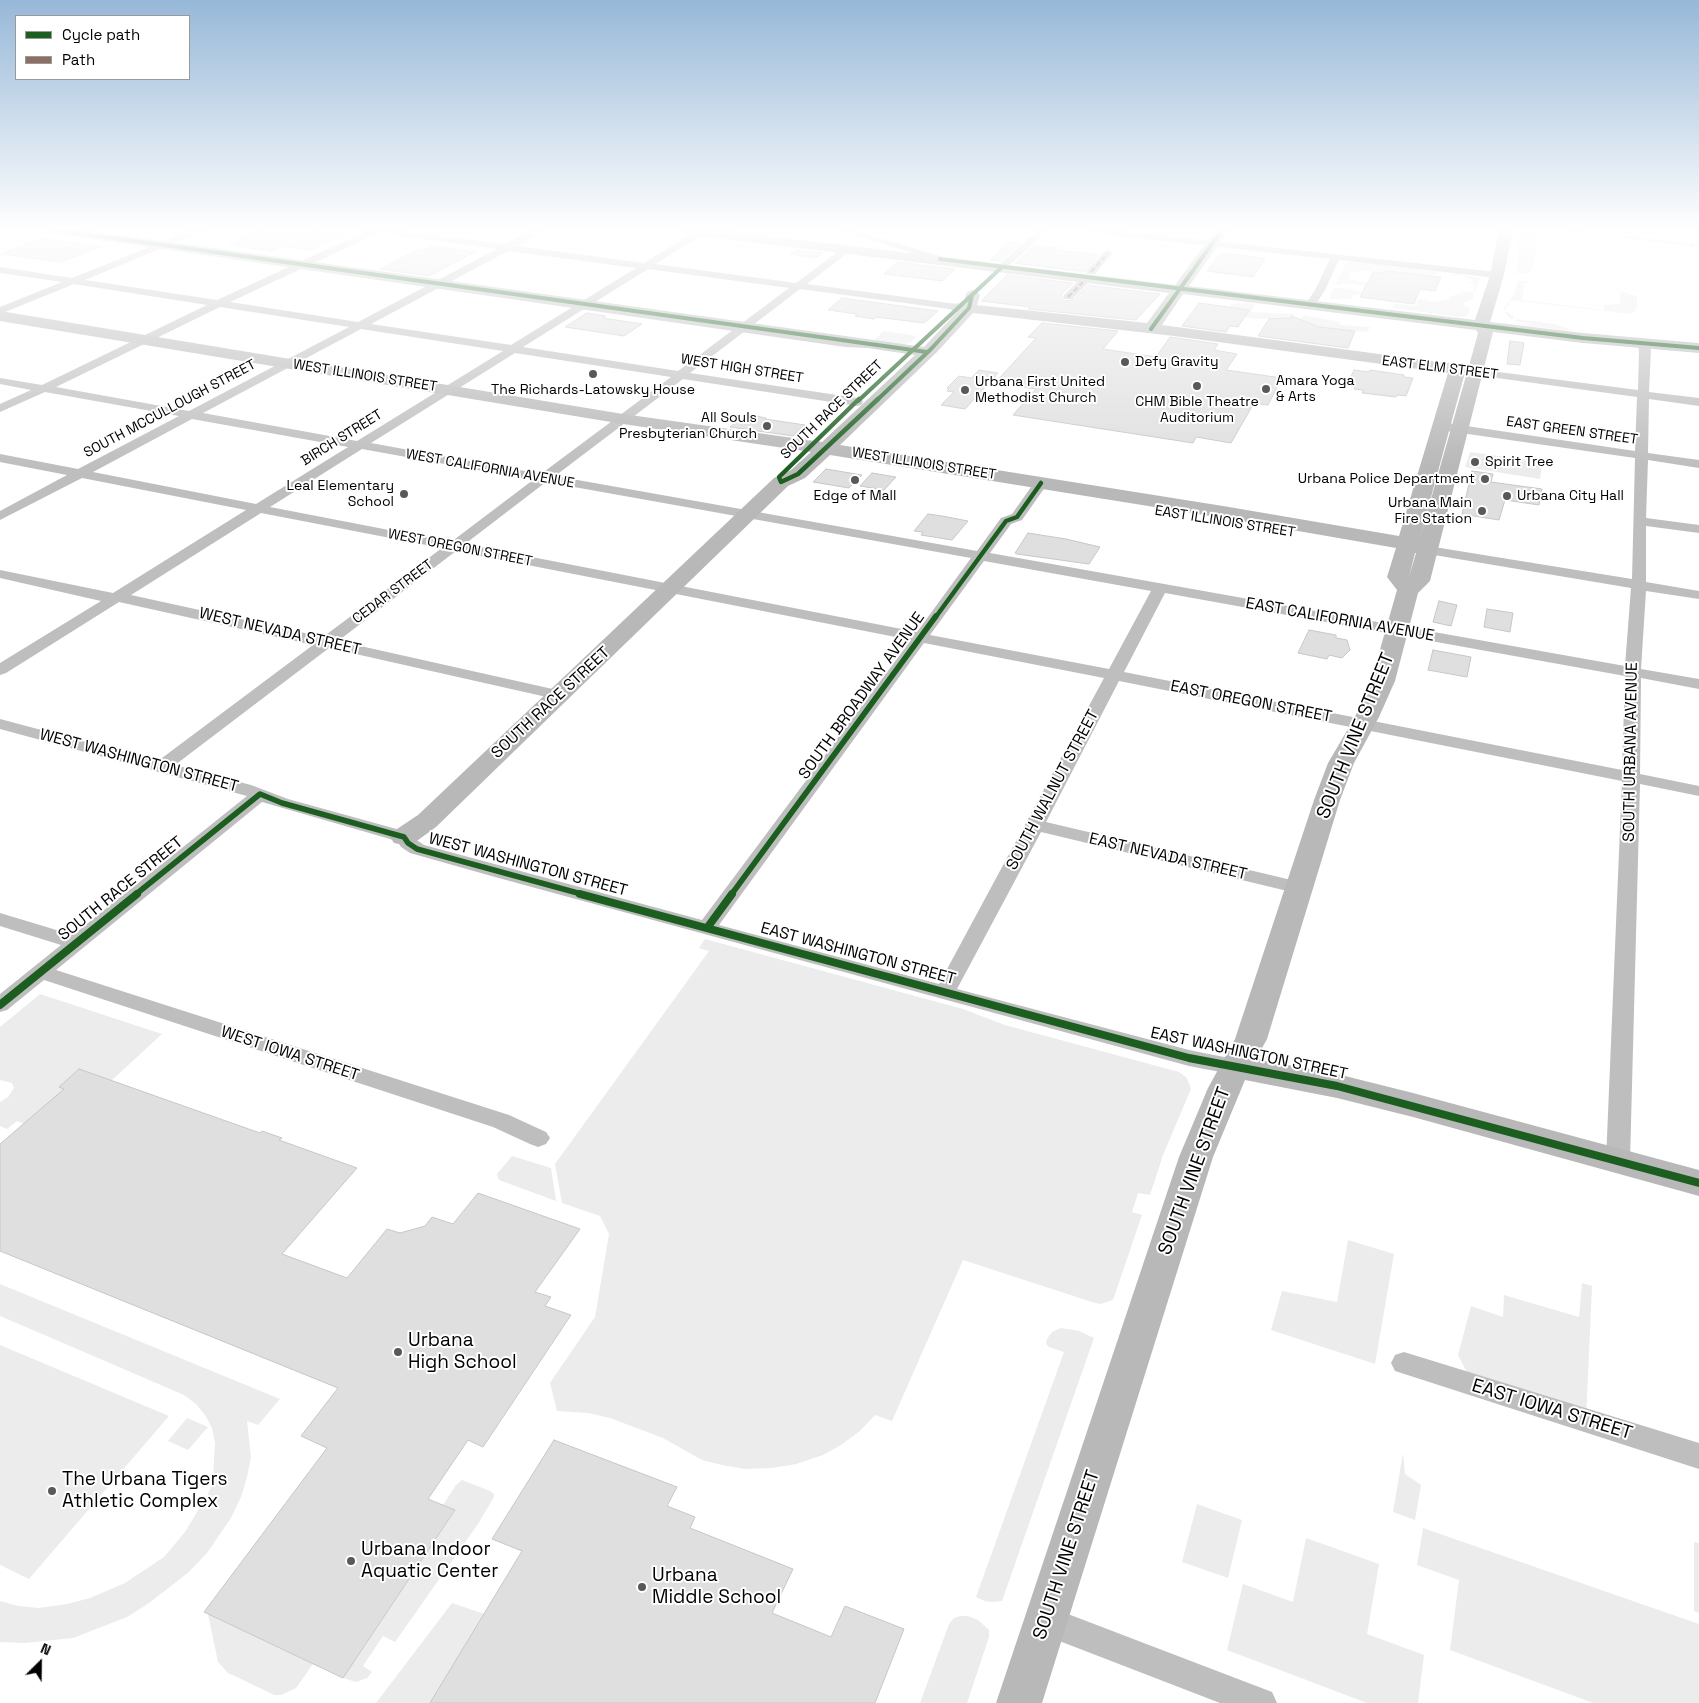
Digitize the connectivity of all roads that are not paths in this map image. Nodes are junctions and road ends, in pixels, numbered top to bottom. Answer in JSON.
{"nodes":[{"id":1,"x":207,"y":309,"type":"edge"},
{"id":2,"x":253,"y":309,"type":"edge"},
{"id":3,"x":391,"y":309,"type":"edge"},
{"id":4,"x":577,"y":309,"type":"edge"},
{"id":5,"x":615,"y":309,"type":"edge"},
{"id":6,"x":769,"y":309,"type":"edge"},
{"id":7,"x":960,"y":309,"type":"edge"},
{"id":8,"x":1012,"y":309,"type":"edge"},
{"id":9,"x":1165,"y":309,"type":"edge"},
{"id":10,"x":1346,"y":309,"type":"edge"},
{"id":11,"x":1486,"y":309,"type":"edge"},
{"id":12,"x":0,"y":316,"type":"edge"},
{"id":13,"x":360,"y":326,"type":"junction"},
{"id":14,"x":1481,"y":326,"type":"junction"},
{"id":15,"x":744,"y":328,"type":"junction"},
{"id":16,"x":1151,"y":329,"type":"junction"},
{"id":17,"x":143,"y":340,"type":"junction"},
{"id":18,"x":1643,"y":344,"type":"junction"},
{"id":19,"x":1699,"y":348,"type":"edge"},
{"id":20,"x":513,"y":349,"type":"junction"},
{"id":21,"x":917,"y":354,"type":"junction"},
{"id":22,"x":287,"y":364,"type":"junction"},
{"id":23,"x":1460,"y":364,"type":"junction"},
{"id":24,"x":1475,"y":372,"type":"junction"},
{"id":25,"x":682,"y":375,"type":"junction"},
{"id":26,"x":0,"y":381,"type":"edge"},
{"id":27,"x":43,"y":389,"type":"junction"},
{"id":28,"x":448,"y":390,"type":"junction"},
{"id":29,"x":1644,"y":395,"type":"junction"},
{"id":30,"x":857,"y":402,"type":"junction"},
{"id":31,"x":1699,"y":402,"type":"edge"},
{"id":32,"x":0,"y":408,"type":"edge"},
{"id":33,"x":191,"y":415,"type":"junction"},
{"id":34,"x":623,"y":419,"type":"junction"},
{"id":35,"x":1440,"y":426,"type":"junction"},
{"id":36,"x":1460,"y":429,"type":"junction"},
{"id":37,"x":359,"y":445,"type":"junction"},
{"id":38,"x":815,"y":450,"type":"junction"},
{"id":39,"x":1643,"y":456,"type":"junction"},
{"id":40,"x":0,"y":458,"type":"edge"},
{"id":41,"x":1432,"y":458,"type":"junction"},
{"id":42,"x":1452,"y":460,"type":"junction"},
{"id":43,"x":1699,"y":464,"type":"edge"},
{"id":44,"x":79,"y":474,"type":"junction"},
{"id":45,"x":544,"y":478,"type":"junction"},
{"id":46,"x":1032,"y":486,"type":"junction"},
{"id":47,"x":1418,"y":507,"type":"junction"},
{"id":48,"x":258,"y":508,"type":"junction"},
{"id":49,"x":1439,"y":510,"type":"junction"},
{"id":50,"x":748,"y":515,"type":"junction"},
{"id":51,"x":0,"y":516,"type":"edge"},
{"id":52,"x":1639,"y":521,"type":"junction"},
{"id":53,"x":1699,"y":529,"type":"edge"},
{"id":54,"x":454,"y":546,"type":"junction"},
{"id":55,"x":1406,"y":548,"type":"junction"},
{"id":56,"x":1428,"y":550,"type":"junction"},
{"id":57,"x":980,"y":557,"type":"junction"},
{"id":58,"x":0,"y":574,"type":"edge"},
{"id":59,"x":1639,"y":585,"type":"junction"},
{"id":60,"x":1160,"y":588,"type":"junction"},
{"id":61,"x":671,"y":589,"type":"junction"},
{"id":62,"x":1408,"y":590,"type":"junction"},
{"id":63,"x":1699,"y":595,"type":"edge"},
{"id":64,"x":116,"y":598,"type":"junction"},
{"id":65,"x":1397,"y":629,"type":"junction"},
{"id":66,"x":921,"y":639,"type":"junction"},
{"id":67,"x":327,"y":642,"type":"junction"},
{"id":68,"x":0,"y":670,"type":"edge"},
{"id":69,"x":1633,"y":672,"type":"junction"},
{"id":70,"x":1113,"y":676,"type":"junction"},
{"id":71,"x":1699,"y":684,"type":"edge"},
{"id":72,"x":560,"y":695,"type":"junction"},
{"id":73,"x":0,"y":724,"type":"edge"},
{"id":74,"x":1362,"y":724,"type":"junction"},
{"id":75,"x":161,"y":767,"type":"junction"},
{"id":76,"x":1632,"y":778,"type":"junction"},
{"id":77,"x":1699,"y":792,"type":"edge"},
{"id":78,"x":260,"y":794,"type":"junction"},
{"id":79,"x":1035,"y":826,"type":"junction"},
{"id":80,"x":404,"y":837,"type":"junction"},
{"id":81,"x":1300,"y":888,"type":"junction"},
{"id":82,"x":0,"y":919,"type":"edge"},
{"id":83,"x":707,"y":928,"type":"junction"},
{"id":84,"x":76,"y":943,"type":"junction"},
{"id":85,"x":41,"y":972,"type":"junction"},
{"id":86,"x":945,"y":992,"type":"junction"},
{"id":87,"x":0,"y":1006,"type":"edge"},
{"id":88,"x":1236,"y":1067,"type":"junction"},
{"id":89,"x":538,"y":1138,"type":"dead end"},
{"id":90,"x":1618,"y":1161,"type":"junction"},
{"id":91,"x":1699,"y":1183,"type":"edge"},
{"id":92,"x":1404,"y":1363,"type":"dead end"},
{"id":93,"x":1699,"y":1456,"type":"edge"},
{"id":94,"x":1047,"y":1621,"type":"junction"},
{"id":95,"x":1019,"y":1703,"type":"edge"},
{"id":96,"x":1261,"y":1703,"type":"edge"}],
"edges":[{"from":1,"to":17,"type":"street"},
{"from":2,"to":13,"type":"street","name":"WEST HIGH STREET"},
{"from":3,"to":13,"type":"street","name":"SOUTH MCCULLOUGH STREET"},
{"from":4,"to":20,"type":"street","name":"BIRCH STREET"},
{"from":5,"to":15,"type":"street"},
{"from":6,"to":15,"type":"street","name":"CEDAR STREET"},
{"from":7,"to":21,"type":"street","name":"SOUTH RACE STREET"},
{"from":8,"to":16,"type":"street","name":"EAST ELM STREET"},
{"from":9,"to":16,"type":"street"},
{"from":10,"to":14,"type":"street"},
{"from":11,"to":14,"type":"street"},
{"from":12,"to":17,"type":"street","name":"WEST ILLINOIS STREET"},
{"from":13,"to":20,"type":"street","name":"WEST HIGH STREET"},
{"from":13,"to":22,"type":"street","name":"SOUTH MCCULLOUGH STREET"},
{"from":14,"to":18,"type":"street"},
{"from":14,"to":23,"type":"street"},
{"from":14,"to":24,"type":"street","name":"SOUTH VINE STREET"},
{"from":15,"to":21,"type":"street"},
{"from":15,"to":25,"type":"street","name":"CEDAR STREET"},
{"from":16,"to":23,"type":"street","name":"EAST ELM STREET"},
{"from":17,"to":22,"type":"street","name":"WEST ILLINOIS STREET"},
{"from":17,"to":27,"type":"street"},
{"from":18,"to":19,"type":"street"},
{"from":18,"to":29,"type":"street","name":"SOUTH URBANA AVENUE"},
{"from":20,"to":25,"type":"street","name":"WEST HIGH STREET"},
{"from":20,"to":28,"type":"street","name":"BIRCH STREET"},
{"from":21,"to":30,"type":"street","name":"SOUTH RACE STREET"},
{"from":21,"to":38,"type":"street","name":"SOUTH RACE STREET"},
{"from":22,"to":28,"type":"street","name":"WEST ILLINOIS STREET"},
{"from":22,"to":33,"type":"street","name":"SOUTH MCCULLOUGH STREET"},
{"from":23,"to":24,"type":"street","name":"EAST ELM STREET"},
{"from":23,"to":35,"type":"street"},
{"from":24,"to":29,"type":"street","name":"EAST ELM STREET"},
{"from":24,"to":36,"type":"street","name":"SOUTH VINE STREET"},
{"from":25,"to":30,"type":"street","name":"WEST HIGH STREET"},
{"from":25,"to":34,"type":"street","name":"CEDAR STREET"},
{"from":26,"to":27,"type":"street","name":"WEST CALIFORNIA AVENUE"},
{"from":27,"to":32,"type":"street"},
{"from":27,"to":33,"type":"street","name":"WEST CALIFORNIA AVENUE"},
{"from":28,"to":34,"type":"street","name":"WEST ILLINOIS STREET"},
{"from":28,"to":37,"type":"street","name":"BIRCH STREET"},
{"from":29,"to":31,"type":"street","name":"EAST ELM STREET"},
{"from":29,"to":39,"type":"street","name":"SOUTH URBANA AVENUE"},
{"from":30,"to":38,"type":"street","name":"SOUTH RACE STREET"},
{"from":33,"to":37,"type":"street","name":"WEST CALIFORNIA AVENUE"},
{"from":33,"to":44,"type":"street","name":"SOUTH MCCULLOUGH STREET"},
{"from":34,"to":38,"type":"street","name":"WEST ILLINOIS STREET"},
{"from":34,"to":45,"type":"street","name":"CEDAR STREET"},
{"from":35,"to":36,"type":"street","name":"EAST GREEN STREET"},
{"from":35,"to":41,"type":"street"},
{"from":36,"to":39,"type":"street","name":"EAST GREEN STREET"},
{"from":36,"to":42,"type":"street","name":"SOUTH VINE STREET"},
{"from":37,"to":45,"type":"street","name":"WEST CALIFORNIA AVENUE"},
{"from":37,"to":48,"type":"street","name":"BIRCH STREET"},
{"from":38,"to":46,"type":"street","name":"WEST ILLINOIS STREET"},
{"from":38,"to":50,"type":"street","name":"SOUTH RACE STREET"},
{"from":39,"to":43,"type":"street","name":"EAST GREEN STREET"},
{"from":39,"to":52,"type":"street","name":"SOUTH URBANA AVENUE"},
{"from":40,"to":44,"type":"street","name":"WEST OREGON STREET"},
{"from":41,"to":42,"type":"street"},
{"from":41,"to":47,"type":"street"},
{"from":42,"to":49,"type":"street","name":"SOUTH VINE STREET"},
{"from":44,"to":48,"type":"street","name":"WEST OREGON STREET"},
{"from":44,"to":51,"type":"street","name":"SOUTH MCCULLOUGH STREET"},
{"from":45,"to":50,"type":"street","name":"WEST CALIFORNIA AVENUE"},
{"from":45,"to":54,"type":"street","name":"CEDAR STREET"},
{"from":46,"to":55,"type":"street","name":"EAST ILLINOIS STREET"},
{"from":46,"to":57,"type":"street","name":"SOUTH BROADWAY AVENUE"},
{"from":47,"to":49,"type":"street"},
{"from":47,"to":55,"type":"street"},
{"from":48,"to":54,"type":"street","name":"WEST OREGON STREET"},
{"from":48,"to":64,"type":"street","name":"BIRCH STREET"},
{"from":49,"to":56,"type":"street","name":"SOUTH VINE STREET"},
{"from":50,"to":57,"type":"street","name":"WEST CALIFORNIA AVENUE"},
{"from":50,"to":61,"type":"street","name":"SOUTH RACE STREET"},
{"from":52,"to":53,"type":"street"},
{"from":52,"to":59,"type":"street","name":"SOUTH URBANA AVENUE"},
{"from":54,"to":61,"type":"street","name":"WEST OREGON STREET"},
{"from":54,"to":67,"type":"street","name":"CEDAR STREET"},
{"from":55,"to":56,"type":"street","name":"EAST ILLINOIS STREET"},
{"from":55,"to":62,"type":"street"},
{"from":56,"to":59,"type":"street","name":"EAST ILLINOIS STREET"},
{"from":56,"to":62,"type":"street","name":"SOUTH VINE STREET"},
{"from":57,"to":60,"type":"street","name":"EAST CALIFORNIA AVENUE"},
{"from":57,"to":66,"type":"street","name":"SOUTH BROADWAY AVENUE"},
{"from":58,"to":64,"type":"street","name":"WEST NEVADA STREET"},
{"from":59,"to":63,"type":"street","name":"EAST ILLINOIS STREET"},
{"from":59,"to":69,"type":"street","name":"SOUTH URBANA AVENUE"},
{"from":60,"to":65,"type":"street","name":"EAST CALIFORNIA AVENUE"},
{"from":60,"to":70,"type":"street","name":"SOUTH WALNUT STREET"},
{"from":61,"to":66,"type":"street","name":"WEST OREGON STREET"},
{"from":61,"to":72,"type":"street","name":"SOUTH RACE STREET"},
{"from":62,"to":65,"type":"street","name":"SOUTH VINE STREET"},
{"from":64,"to":67,"type":"street","name":"WEST NEVADA STREET"},
{"from":64,"to":68,"type":"street","name":"BIRCH STREET"},
{"from":65,"to":69,"type":"street","name":"EAST CALIFORNIA AVENUE"},
{"from":65,"to":74,"type":"street","name":"SOUTH VINE STREET"},
{"from":66,"to":70,"type":"street","name":"EAST OREGON STREET"},
{"from":66,"to":83,"type":"street","name":"SOUTH BROADWAY AVENUE"},
{"from":67,"to":72,"type":"street","name":"WEST NEVADA STREET"},
{"from":67,"to":75,"type":"street","name":"CEDAR STREET"},
{"from":69,"to":71,"type":"street","name":"EAST CALIFORNIA AVENUE"},
{"from":69,"to":76,"type":"street","name":"SOUTH URBANA AVENUE"},
{"from":70,"to":74,"type":"street","name":"EAST OREGON STREET"},
{"from":70,"to":79,"type":"street","name":"SOUTH WALNUT STREET"},
{"from":72,"to":80,"type":"street","name":"SOUTH RACE STREET"},
{"from":73,"to":75,"type":"street","name":"WEST WASHINGTON STREET"},
{"from":74,"to":76,"type":"street","name":"EAST OREGON STREET"},
{"from":74,"to":81,"type":"street","name":"SOUTH VINE STREET"},
{"from":75,"to":78,"type":"street","name":"WEST WASHINGTON STREET"},
{"from":76,"to":77,"type":"street","name":"EAST OREGON STREET"},
{"from":76,"to":90,"type":"street","name":"SOUTH URBANA AVENUE"},
{"from":78,"to":80,"type":"street","name":"WEST WASHINGTON STREET"},
{"from":78,"to":84,"type":"street","name":"SOUTH RACE STREET"},
{"from":79,"to":81,"type":"street","name":"EAST NEVADA STREET"},
{"from":79,"to":86,"type":"street","name":"SOUTH WALNUT STREET"},
{"from":80,"to":83,"type":"street","name":"WEST WASHINGTON STREET"},
{"from":81,"to":88,"type":"street","name":"SOUTH VINE STREET"},
{"from":82,"to":84,"type":"street"},
{"from":83,"to":86,"type":"street","name":"EAST WASHINGTON STREET"},
{"from":84,"to":85,"type":"street","name":"SOUTH RACE STREET"},
{"from":85,"to":87,"type":"street","name":"SOUTH RACE STREET"},
{"from":85,"to":89,"type":"street","name":"WEST IOWA STREET"},
{"from":86,"to":88,"type":"street","name":"EAST WASHINGTON STREET"},
{"from":88,"to":90,"type":"street","name":"EAST WASHINGTON STREET"},
{"from":88,"to":94,"type":"street","name":"SOUTH VINE STREET"},
{"from":90,"to":91,"type":"street","name":"EAST WASHINGTON STREET"},
{"from":92,"to":93,"type":"street","name":"EAST IOWA STREET"},
{"from":94,"to":95,"type":"street","name":"SOUTH VINE STREET"},
{"from":94,"to":96,"type":"street"}]}
